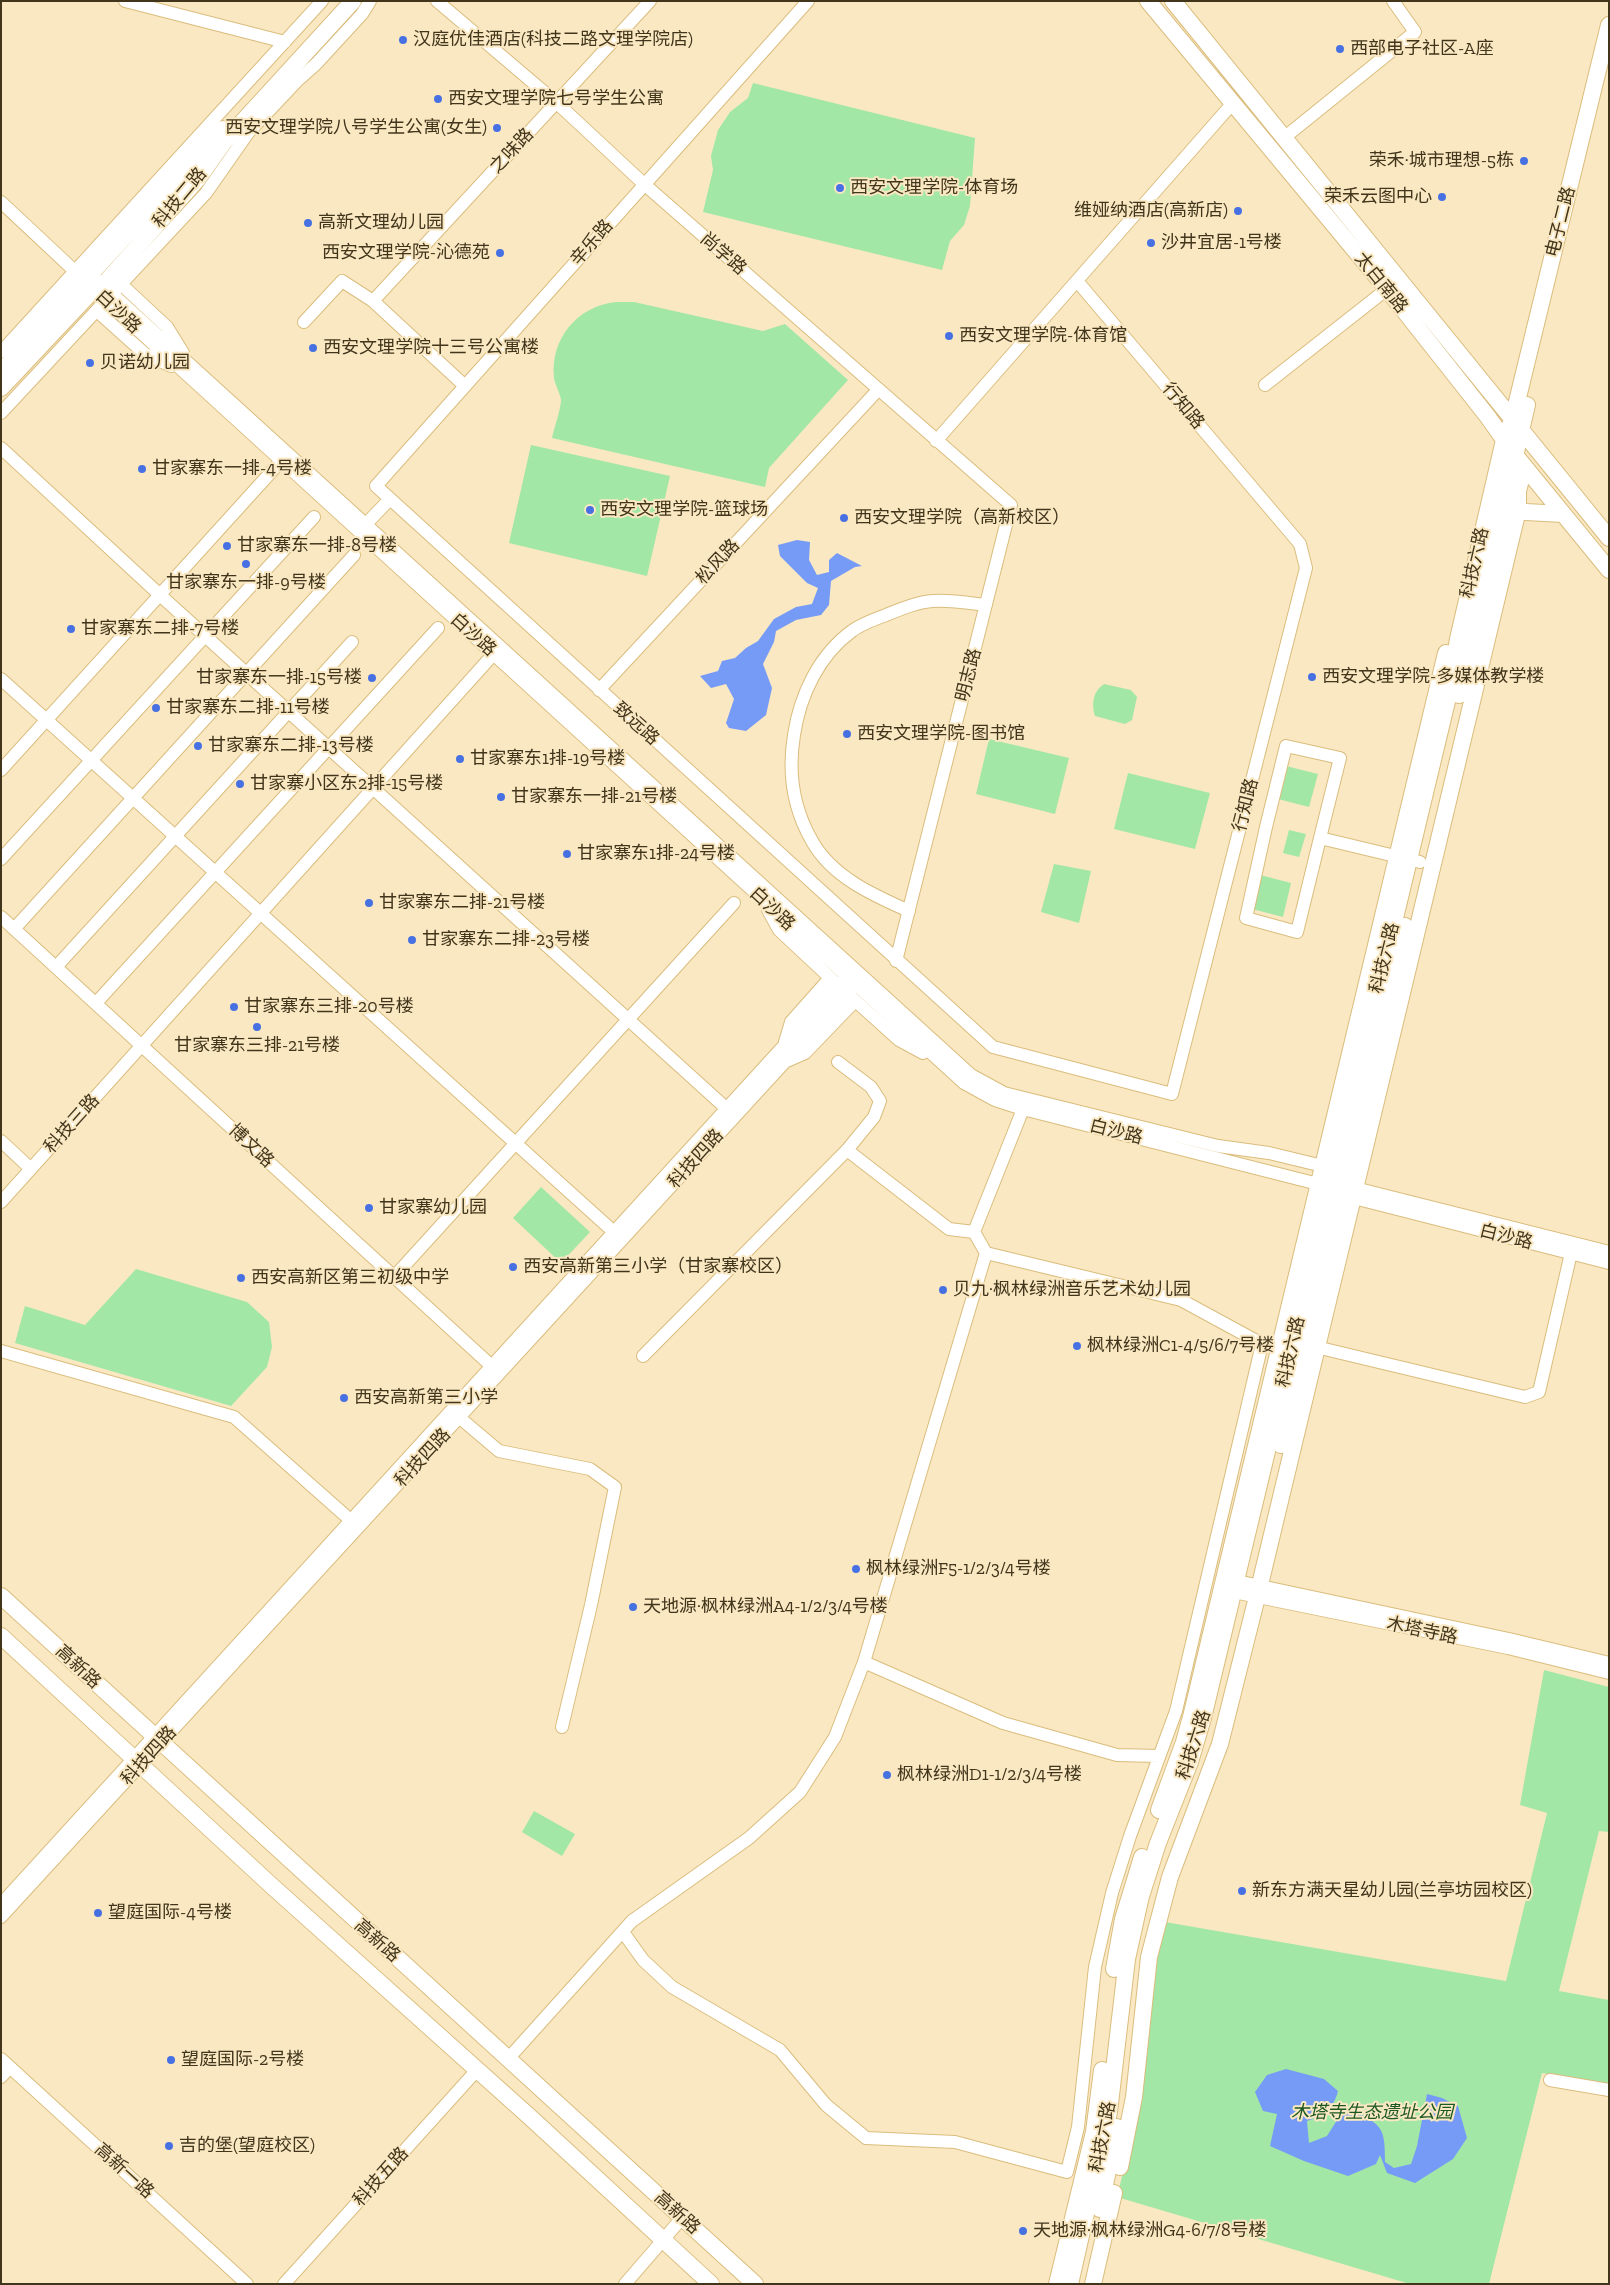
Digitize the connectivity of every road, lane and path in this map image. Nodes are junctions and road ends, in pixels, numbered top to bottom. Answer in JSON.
{"nodes":[{"id":1,"x":125,"y":1,"type":"edge"},
{"id":2,"x":322,"y":1,"type":"edge"},
{"id":3,"x":339,"y":1,"type":"edge"},
{"id":4,"x":354,"y":1,"type":"edge"},
{"id":5,"x":370,"y":1,"type":"edge"},
{"id":6,"x":437,"y":1,"type":"edge"},
{"id":7,"x":650,"y":1,"type":"edge"},
{"id":8,"x":808,"y":1,"type":"edge"},
{"id":9,"x":1148,"y":1,"type":"edge"},
{"id":10,"x":1173,"y":1,"type":"edge"},
{"id":11,"x":1393,"y":1,"type":"edge"},
{"id":12,"x":1609,"y":25,"type":"edge"},
{"id":13,"x":285,"y":42,"type":"junction"},
{"id":14,"x":1609,"y":66,"type":"edge"},
{"id":15,"x":557,"y":103,"type":"junction"},
{"id":16,"x":1232,"y":104,"type":"junction"},
{"id":17,"x":1285,"y":137,"type":"junction"},
{"id":18,"x":644,"y":184,"type":"junction"},
{"id":19,"x":1,"y":202,"type":"edge"},
{"id":20,"x":1077,"y":281,"type":"junction"},
{"id":21,"x":99,"y":285,"type":"junction"},
{"id":22,"x":1387,"y":289,"type":"junction"},
{"id":23,"x":373,"y":300,"type":"junction"},
{"id":24,"x":97,"y":311,"type":"junction"},
{"id":25,"x":304,"y":322,"type":"dead end"},
{"id":26,"x":1,"y":352,"type":"edge"},
{"id":27,"x":188,"y":369,"type":"junction"},
{"id":28,"x":1,"y":372,"type":"edge"},
{"id":29,"x":1265,"y":385,"type":"dead end"},
{"id":30,"x":465,"y":386,"type":"junction"},
{"id":31,"x":1,"y":388,"type":"edge"},
{"id":32,"x":878,"y":390,"type":"junction"},
{"id":33,"x":1,"y":414,"type":"edge"},
{"id":34,"x":1517,"y":424,"type":"junction"},
{"id":35,"x":1501,"y":436,"type":"junction"},
{"id":36,"x":936,"y":441,"type":"junction"},
{"id":37,"x":1,"y":448,"type":"edge"},
{"id":38,"x":282,"y":460,"type":"junction"},
{"id":39,"x":1519,"y":461,"type":"junction"},
{"id":40,"x":376,"y":486,"type":"joint"},
{"id":41,"x":390,"y":499,"type":"junction"},
{"id":42,"x":1011,"y":505,"type":"joint"},
{"id":43,"x":1510,"y":510,"type":"junction"},
{"id":44,"x":1563,"y":514,"type":"junction"},
{"id":45,"x":314,"y":517,"type":"dead end"},
{"id":46,"x":366,"y":524,"type":"junction"},
{"id":47,"x":1609,"y":538,"type":"edge"},
{"id":48,"x":354,"y":555,"type":"dead end"},
{"id":49,"x":1609,"y":570,"type":"edge"},
{"id":50,"x":160,"y":595,"type":"junction"},
{"id":51,"x":986,"y":605,"type":"junction"},
{"id":52,"x":438,"y":628,"type":"dead end"},
{"id":53,"x":205,"y":636,"type":"junction"},
{"id":54,"x":352,"y":642,"type":"dead end"},
{"id":55,"x":498,"y":650,"type":"junction"},
{"id":56,"x":245,"y":672,"type":"junction"},
{"id":57,"x":1,"y":679,"type":"edge"},
{"id":58,"x":599,"y":690,"type":"junction"},
{"id":59,"x":288,"y":711,"type":"junction"},
{"id":60,"x":47,"y":721,"type":"junction"},
{"id":61,"x":329,"y":749,"type":"junction"},
{"id":62,"x":91,"y":760,"type":"junction"},
{"id":63,"x":1,"y":770,"type":"edge"},
{"id":64,"x":374,"y":789,"type":"junction"},
{"id":65,"x":133,"y":797,"type":"junction"},
{"id":66,"x":175,"y":836,"type":"junction"},
{"id":67,"x":1320,"y":838,"type":"junction"},
{"id":68,"x":1,"y":859,"type":"edge"},
{"id":69,"x":1409,"y":860,"type":"junction"},
{"id":70,"x":215,"y":872,"type":"junction"},
{"id":71,"x":734,"y":903,"type":"dead end"},
{"id":72,"x":908,"y":912,"type":"junction"},
{"id":73,"x":260,"y":914,"type":"junction"},
{"id":74,"x":1,"y":917,"type":"edge"},
{"id":75,"x":14,"y":929,"type":"junction"},
{"id":76,"x":896,"y":961,"type":"junction"},
{"id":77,"x":56,"y":967,"type":"junction"},
{"id":78,"x":849,"y":983,"type":"junction"},
{"id":79,"x":96,"y":1004,"type":"junction"},
{"id":80,"x":629,"y":1020,"type":"junction"},
{"id":81,"x":143,"y":1046,"type":"junction"},
{"id":82,"x":838,"y":1062,"type":"dead end"},
{"id":83,"x":1023,"y":1108,"type":"junction"},
{"id":84,"x":727,"y":1109,"type":"junction"},
{"id":85,"x":1,"y":1141,"type":"edge"},
{"id":86,"x":515,"y":1142,"type":"junction"},
{"id":87,"x":847,"y":1150,"type":"junction"},
{"id":88,"x":1329,"y":1168,"type":"junction"},
{"id":89,"x":31,"y":1169,"type":"junction"},
{"id":90,"x":1340,"y":1189,"type":"junction"},
{"id":91,"x":1,"y":1202,"type":"edge"},
{"id":92,"x":614,"y":1232,"type":"junction"},
{"id":93,"x":974,"y":1232,"type":"junction"},
{"id":94,"x":1609,"y":1252,"type":"edge"},
{"id":95,"x":986,"y":1253,"type":"junction"},
{"id":96,"x":1571,"y":1253,"type":"junction"},
{"id":97,"x":1609,"y":1263,"type":"edge"},
{"id":98,"x":394,"y":1277,"type":"junction"},
{"id":99,"x":1316,"y":1347,"type":"junction"},
{"id":100,"x":1,"y":1351,"type":"edge"},
{"id":101,"x":643,"y":1356,"type":"dead end"},
{"id":102,"x":496,"y":1370,"type":"junction"},
{"id":103,"x":460,"y":1418,"type":"junction"},
{"id":104,"x":354,"y":1523,"type":"junction"},
{"id":105,"x":1247,"y":1589,"type":"junction"},
{"id":106,"x":1,"y":1596,"type":"edge"},
{"id":107,"x":1,"y":1636,"type":"edge"},
{"id":108,"x":864,"y":1662,"type":"junction"},
{"id":109,"x":1609,"y":1663,"type":"edge"},
{"id":110,"x":1609,"y":1673,"type":"edge"},
{"id":111,"x":562,"y":1727,"type":"dead end"},
{"id":112,"x":157,"y":1740,"type":"junction"},
{"id":113,"x":1159,"y":1756,"type":"junction"},
{"id":114,"x":138,"y":1762,"type":"junction"},
{"id":115,"x":1,"y":1904,"type":"edge"},
{"id":116,"x":1,"y":1917,"type":"edge"},
{"id":117,"x":623,"y":1932,"type":"junction"},
{"id":118,"x":507,"y":2060,"type":"junction"},
{"id":119,"x":6,"y":2063,"type":"edge"},
{"id":120,"x":477,"y":2070,"type":"junction"},
{"id":121,"x":1,"y":2077,"type":"edge"},
{"id":122,"x":1550,"y":2080,"type":"dead end"},
{"id":123,"x":1609,"y":2090,"type":"edge"},
{"id":124,"x":682,"y":2218,"type":"junction"},
{"id":125,"x":662,"y":2240,"type":"junction"},
{"id":126,"x":247,"y":2284,"type":"edge"},
{"id":127,"x":284,"y":2284,"type":"edge"},
{"id":128,"x":624,"y":2284,"type":"edge"},
{"id":129,"x":711,"y":2284,"type":"edge"},
{"id":130,"x":755,"y":2284,"type":"edge"},
{"id":131,"x":1057,"y":2284,"type":"edge"},
{"id":132,"x":1070,"y":2284,"type":"edge"},
{"id":133,"x":1082,"y":2284,"type":"edge"},
{"id":134,"x":1093,"y":2284,"type":"edge"}],
"edges":[{"from":1,"to":13,"type":"street"},
{"from":2,"to":13,"type":"street"},
{"from":3,"to":21,"type":"main road","name":"科技二路"},
{"from":4,"to":21,"type":"main road","name":"科技二路"},
{"from":5,"to":21,"type":"street"},
{"from":6,"to":15,"type":"street","name":"尚学路"},
{"from":7,"to":15,"type":"street","name":"之味路"},
{"from":8,"to":18,"type":"street","name":"辛乐路"},
{"from":9,"to":16,"type":"main road","name":"太白南路"},
{"from":10,"to":17,"type":"main road","name":"太白南路"},
{"from":11,"to":17,"type":"street"},
{"from":12,"to":34,"type":"main road","name":"电子二路"},
{"from":13,"to":21,"type":"street"},
{"from":14,"to":34,"type":"main road","name":"电子二路"},
{"from":15,"to":18,"type":"street","name":"尚学路"},
{"from":15,"to":23,"type":"street","name":"之味路"},
{"from":16,"to":20,"type":"street"},
{"from":16,"to":22,"type":"main road","name":"太白南路"},
{"from":17,"to":34,"type":"main road","name":"太白南路"},
{"from":18,"to":30,"type":"street","name":"辛乐路"},
{"from":18,"to":32,"type":"street","name":"尚学路"},
{"from":19,"to":21,"type":"street"},
{"from":20,"to":36,"type":"street"},
{"from":20,"to":76,"type":"street","name":"行知路"},
{"from":21,"to":24,"type":"street"},
{"from":21,"to":26,"type":"street"},
{"from":21,"to":27,"type":"street","name":"白沙路"},
{"from":21,"to":27,"type":"street"},
{"from":21,"to":28,"type":"main road","name":"科技二路"},
{"from":21,"to":31,"type":"main road","name":"科技二路"},
{"from":22,"to":29,"type":"street"},
{"from":22,"to":35,"type":"main road","name":"太白南路"},
{"from":23,"to":25,"type":"street"},
{"from":23,"to":30,"type":"street"},
{"from":24,"to":27,"type":"street"},
{"from":24,"to":33,"type":"street"},
{"from":27,"to":38,"type":"street","name":"白沙路"},
{"from":27,"to":46,"type":"street","name":"白沙路"},
{"from":30,"to":40,"type":"street","name":"辛乐路"},
{"from":32,"to":36,"type":"street","name":"尚学路"},
{"from":32,"to":58,"type":"street","name":"松风路"},
{"from":34,"to":35,"type":"main road","name":"科技六路"},
{"from":34,"to":39,"type":"main road","name":"科技六路"},
{"from":34,"to":47,"type":"main road","name":"太白南路"},
{"from":35,"to":39,"type":"main road","name":"太白南路"},
{"from":35,"to":69,"type":"main road","name":"科技六路"},
{"from":36,"to":42,"type":"street","name":"尚学路"},
{"from":37,"to":50,"type":"street"},
{"from":38,"to":50,"type":"street"},
{"from":38,"to":55,"type":"street","name":"白沙路"},
{"from":39,"to":43,"type":"main road","name":"科技六路"},
{"from":39,"to":44,"type":"main road","name":"太白南路"},
{"from":40,"to":41,"type":"street","name":"致远路"},
{"from":41,"to":46,"type":"street"},
{"from":41,"to":58,"type":"street","name":"致远路"},
{"from":42,"to":51,"type":"street","name":"明志路"},
{"from":43,"to":44,"type":"main road"},
{"from":43,"to":69,"type":"main road","name":"科技六路"},
{"from":43,"to":90,"type":"main road"},
{"from":44,"to":49,"type":"main road","name":"太白南路"},
{"from":45,"to":53,"type":"street"},
{"from":46,"to":55,"type":"street","name":"白沙路"},
{"from":48,"to":56,"type":"street"},
{"from":50,"to":53,"type":"street"},
{"from":50,"to":60,"type":"street"},
{"from":51,"to":72,"type":"street","name":"明志路"},
{"from":51,"to":72,"type":"street"},
{"from":52,"to":61,"type":"street"},
{"from":53,"to":56,"type":"street"},
{"from":53,"to":62,"type":"street"},
{"from":54,"to":59,"type":"street"},
{"from":55,"to":64,"type":"street","name":"科技三路"},
{"from":55,"to":78,"type":"street","name":"白沙路"},
{"from":55,"to":78,"type":"street","name":"白沙路"},
{"from":56,"to":59,"type":"street"},
{"from":56,"to":65,"type":"street"},
{"from":57,"to":60,"type":"street"},
{"from":58,"to":76,"type":"street","name":"致远路"},
{"from":59,"to":61,"type":"street"},
{"from":59,"to":66,"type":"street"},
{"from":60,"to":62,"type":"street"},
{"from":60,"to":63,"type":"street"},
{"from":61,"to":64,"type":"street"},
{"from":61,"to":70,"type":"street"},
{"from":62,"to":65,"type":"street"},
{"from":62,"to":68,"type":"street"},
{"from":64,"to":73,"type":"street","name":"科技三路"},
{"from":64,"to":80,"type":"street"},
{"from":65,"to":66,"type":"street"},
{"from":65,"to":75,"type":"street"},
{"from":66,"to":70,"type":"street"},
{"from":66,"to":77,"type":"street"},
{"from":67,"to":67,"type":"street"},
{"from":67,"to":69,"type":"street"},
{"from":69,"to":88,"type":"main road","name":"科技六路"},
{"from":69,"to":90,"type":"main road","name":"科技六路"},
{"from":70,"to":73,"type":"street"},
{"from":70,"to":79,"type":"street"},
{"from":71,"to":80,"type":"street"},
{"from":72,"to":76,"type":"street","name":"明志路"},
{"from":73,"to":81,"type":"street","name":"科技三路"},
{"from":73,"to":86,"type":"street"},
{"from":74,"to":75,"type":"street","name":"博文路"},
{"from":75,"to":77,"type":"street","name":"博文路"},
{"from":77,"to":79,"type":"street","name":"博文路"},
{"from":78,"to":83,"type":"street","name":"白沙路"},
{"from":78,"to":84,"type":"street","name":"科技四路"},
{"from":78,"to":88,"type":"street","name":"白沙路"},
{"from":78,"to":102,"type":"street","name":"科技四路"},
{"from":79,"to":81,"type":"street","name":"博文路"},
{"from":80,"to":84,"type":"street"},
{"from":80,"to":86,"type":"street"},
{"from":81,"to":89,"type":"street","name":"科技三路"},
{"from":81,"to":98,"type":"street","name":"博文路"},
{"from":82,"to":87,"type":"street"},
{"from":83,"to":90,"type":"street","name":"白沙路"},
{"from":83,"to":93,"type":"street"},
{"from":84,"to":92,"type":"street","name":"科技四路"},
{"from":85,"to":89,"type":"street"},
{"from":86,"to":92,"type":"street"},
{"from":86,"to":98,"type":"street"},
{"from":87,"to":93,"type":"street"},
{"from":87,"to":101,"type":"street"},
{"from":88,"to":90,"type":"main road","name":"科技六路"},
{"from":89,"to":91,"type":"street","name":"科技三路"},
{"from":90,"to":94,"type":"street","name":"白沙路"},
{"from":90,"to":96,"type":"street","name":"白沙路"},
{"from":90,"to":99,"type":"main road"},
{"from":90,"to":105,"type":"main road","name":"科技六路"},
{"from":90,"to":131,"type":"main road"},
{"from":92,"to":102,"type":"street","name":"科技四路"},
{"from":93,"to":95,"type":"street"},
{"from":95,"to":108,"type":"street"},
{"from":95,"to":113,"type":"street"},
{"from":96,"to":97,"type":"street","name":"白沙路"},
{"from":96,"to":99,"type":"street"},
{"from":98,"to":102,"type":"street","name":"博文路"},
{"from":99,"to":105,"type":"main road"},
{"from":100,"to":104,"type":"street"},
{"from":102,"to":103,"type":"street","name":"科技四路"},
{"from":102,"to":104,"type":"street","name":"科技四路"},
{"from":103,"to":104,"type":"street","name":"科技四路"},
{"from":103,"to":111,"type":"street"},
{"from":104,"to":112,"type":"street","name":"科技四路"},
{"from":105,"to":109,"type":"street","name":"木塔寺路"},
{"from":105,"to":110,"type":"street","name":"木塔寺路"},
{"from":105,"to":132,"type":"main road","name":"科技六路"},
{"from":105,"to":133,"type":"main road","name":"科技六路"},
{"from":105,"to":134,"type":"main road"},
{"from":106,"to":112,"type":"main road","name":"高新路"},
{"from":107,"to":114,"type":"main road","name":"高新路"},
{"from":108,"to":113,"type":"street"},
{"from":108,"to":117,"type":"street"},
{"from":112,"to":114,"type":"street","name":"科技四路"},
{"from":112,"to":118,"type":"main road","name":"高新路"},
{"from":113,"to":117,"type":"street"},
{"from":114,"to":115,"type":"street","name":"科技四路"},
{"from":114,"to":116,"type":"street","name":"科技四路"},
{"from":114,"to":120,"type":"main road","name":"高新路"},
{"from":117,"to":118,"type":"street"},
{"from":118,"to":124,"type":"main road","name":"高新路"},
{"from":119,"to":121,"type":"street"},
{"from":119,"to":126,"type":"street","name":"高新一路"},
{"from":120,"to":125,"type":"main road","name":"高新路"},
{"from":120,"to":127,"type":"street","name":"科技五路"},
{"from":122,"to":123,"type":"street"},
{"from":124,"to":125,"type":"street"},
{"from":124,"to":130,"type":"main road","name":"高新路"},
{"from":125,"to":128,"type":"street"},
{"from":125,"to":129,"type":"main road","name":"高新路"}]}
